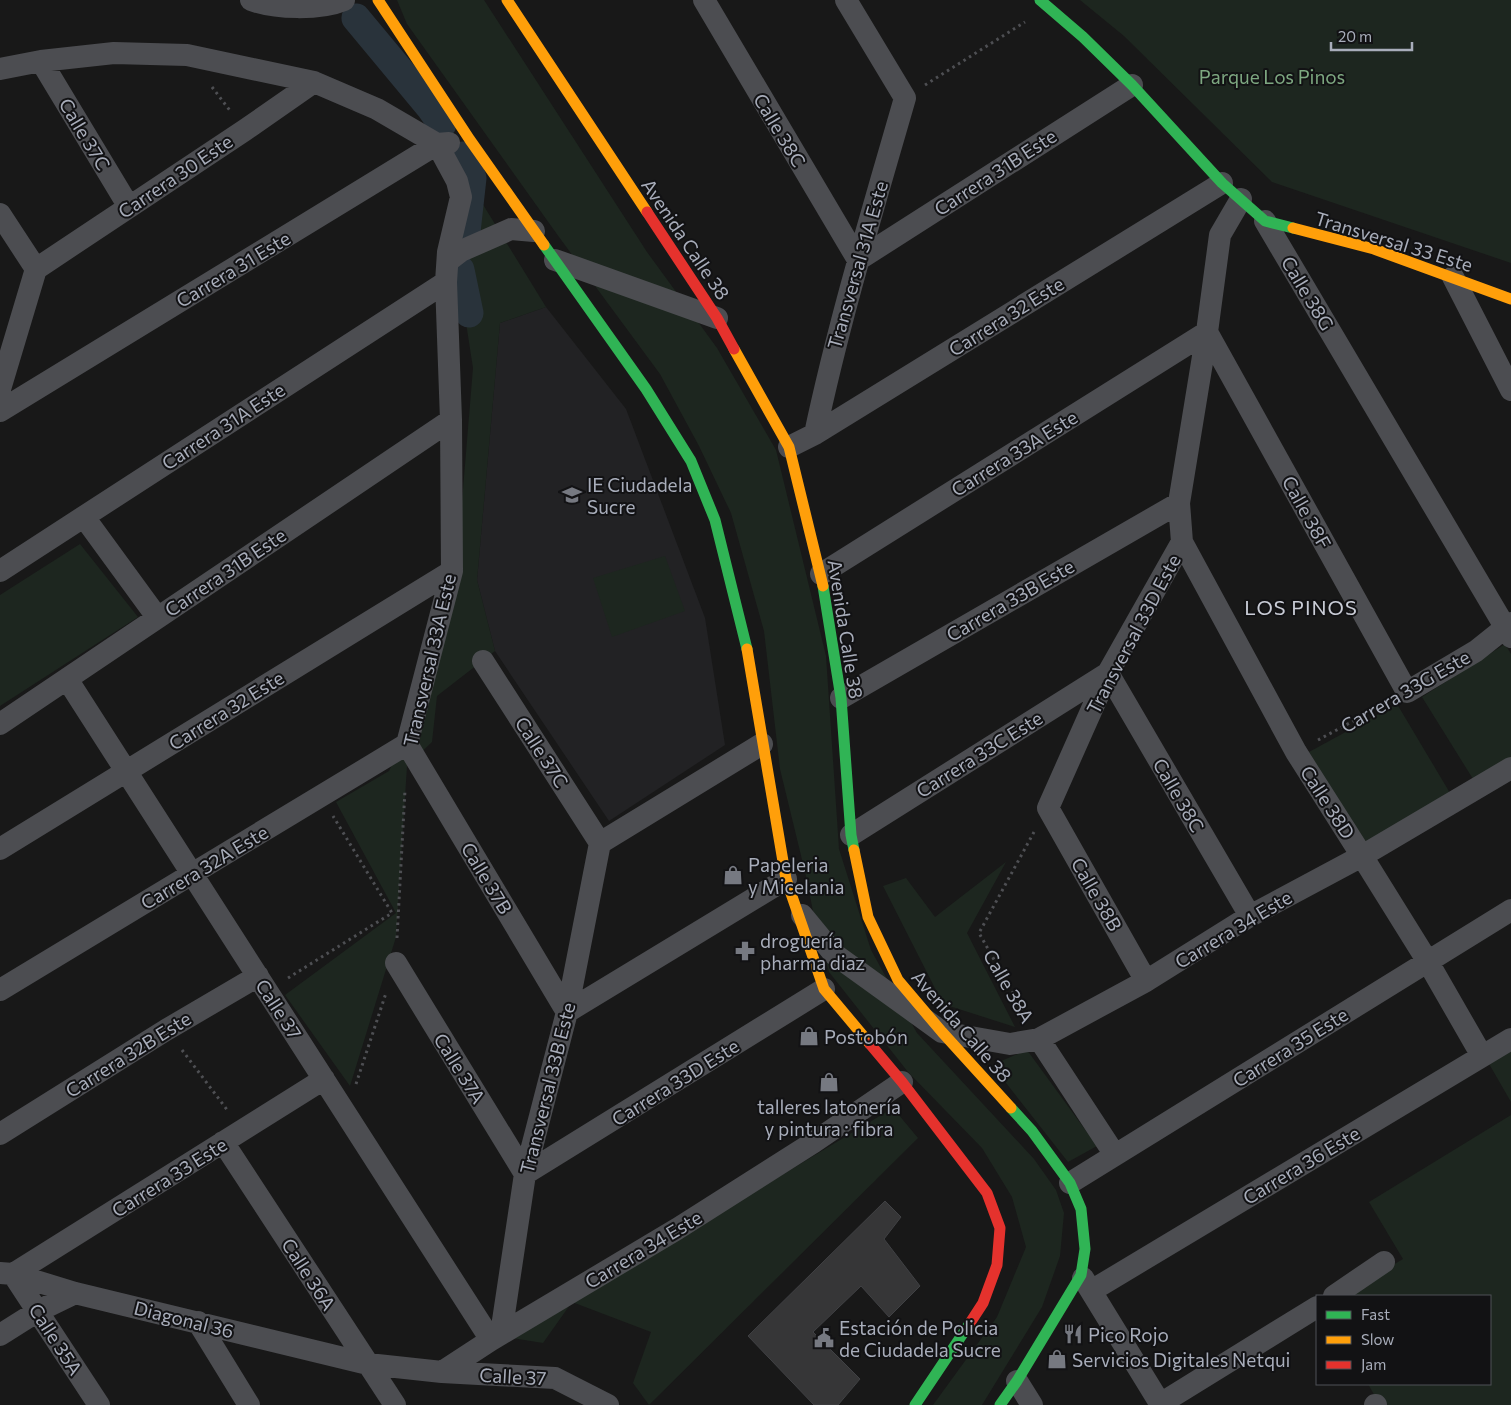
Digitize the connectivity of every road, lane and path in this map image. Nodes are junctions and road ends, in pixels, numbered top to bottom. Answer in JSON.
{"nodes":[{"id":1,"x":251,"y":0,"type":"edge"},
{"id":2,"x":344,"y":0,"type":"edge"},
{"id":3,"x":378,"y":0,"type":"edge"},
{"id":4,"x":506,"y":0,"type":"edge"},
{"id":5,"x":704,"y":0,"type":"edge"},
{"id":6,"x":846,"y":0,"type":"edge"},
{"id":7,"x":1044,"y":4,"type":"edge"},
{"id":8,"x":187,"y":55,"type":"junction"},
{"id":9,"x":41,"y":61,"type":"junction"},
{"id":10,"x":0,"y":69,"type":"edge"},
{"id":11,"x":314,"y":82,"type":"junction"},
{"id":12,"x":1132,"y":85,"type":"junction"},
{"id":13,"x":905,"y":98,"type":"junction"},
{"id":14,"x":245,"y":130,"type":"junction"},
{"id":15,"x":470,"y":140,"type":"junction"},
{"id":16,"x":437,"y":144,"type":"junction"},
{"id":17,"x":1222,"y":183,"type":"junction"},
{"id":18,"x":1241,"y":199,"type":"junction"},
{"id":19,"x":129,"y":207,"type":"junction"},
{"id":20,"x":0,"y":214,"type":"edge"},
{"id":21,"x":1265,"y":221,"type":"junction"},
{"id":22,"x":534,"y":231,"type":"junction"},
{"id":23,"x":555,"y":260,"type":"junction"},
{"id":24,"x":858,"y":260,"type":"junction"},
{"id":25,"x":36,"y":269,"type":"junction"},
{"id":26,"x":447,"y":271,"type":"junction"},
{"id":27,"x":1453,"y":277,"type":"junction"},
{"id":28,"x":1511,"y":300,"type":"edge"},
{"id":29,"x":717,"y":318,"type":"junction"},
{"id":30,"x":1207,"y":332,"type":"junction"},
{"id":31,"x":0,"y":389,"type":"edge"},
{"id":32,"x":1511,"y":390,"type":"edge"},
{"id":33,"x":0,"y":411,"type":"edge"},
{"id":34,"x":451,"y":420,"type":"junction"},
{"id":35,"x":814,"y":434,"type":"junction"},
{"id":36,"x":789,"y":447,"type":"junction"},
{"id":37,"x":1179,"y":503,"type":"junction"},
{"id":38,"x":84,"y":517,"type":"junction"},
{"id":39,"x":1182,"y":542,"type":"junction"},
{"id":40,"x":0,"y":571,"type":"edge"},
{"id":41,"x":452,"y":572,"type":"junction"},
{"id":42,"x":821,"y":574,"type":"junction"},
{"id":43,"x":157,"y":617,"type":"junction"},
{"id":44,"x":1510,"y":626,"type":"edge"},
{"id":45,"x":483,"y":660,"type":"dead end"},
{"id":46,"x":1108,"y":673,"type":"junction"},
{"id":47,"x":67,"y":679,"type":"junction"},
{"id":48,"x":1407,"y":692,"type":"junction"},
{"id":49,"x":841,"y":698,"type":"junction"},
{"id":50,"x":0,"y":724,"type":"edge"},
{"id":51,"x":408,"y":744,"type":"junction"},
{"id":52,"x":762,"y":744,"type":"junction"},
{"id":53,"x":1296,"y":752,"type":"junction"},
{"id":54,"x":1511,"y":768,"type":"edge"},
{"id":55,"x":126,"y":771,"type":"junction"},
{"id":56,"x":405,"y":784,"type":"dead end"},
{"id":57,"x":321,"y":796,"type":"junction"},
{"id":58,"x":1048,"y":808,"type":"junction"},
{"id":59,"x":851,"y":835,"type":"junction"},
{"id":60,"x":600,"y":843,"type":"junction"},
{"id":61,"x":0,"y":849,"type":"edge"},
{"id":62,"x":1362,"y":856,"type":"junction"},
{"id":63,"x":192,"y":874,"type":"junction"},
{"id":64,"x":786,"y":879,"type":"junction"},
{"id":65,"x":794,"y":904,"type":"junction"},
{"id":66,"x":1511,"y":910,"type":"edge"},
{"id":67,"x":1250,"y":916,"type":"junction"},
{"id":68,"x":1428,"y":962,"type":"junction"},
{"id":69,"x":396,"y":963,"type":"junction"},
{"id":70,"x":1146,"y":981,"type":"junction"},
{"id":71,"x":262,"y":983,"type":"junction"},
{"id":72,"x":824,"y":989,"type":"junction"},
{"id":73,"x":0,"y":990,"type":"edge"},
{"id":74,"x":567,"y":1012,"type":"junction"},
{"id":75,"x":166,"y":1030,"type":"junction"},
{"id":76,"x":942,"y":1032,"type":"junction"},
{"id":77,"x":1039,"y":1039,"type":"junction"},
{"id":78,"x":1511,"y":1039,"type":"edge"},
{"id":79,"x":1482,"y":1056,"type":"junction"},
{"id":80,"x":324,"y":1079,"type":"junction"},
{"id":81,"x":902,"y":1082,"type":"junction"},
{"id":82,"x":346,"y":1114,"type":"junction"},
{"id":83,"x":242,"y":1130,"type":"junction"},
{"id":84,"x":0,"y":1134,"type":"edge"},
{"id":85,"x":223,"y":1142,"type":"junction"},
{"id":86,"x":1115,"y":1155,"type":"junction"},
{"id":87,"x":525,"y":1174,"type":"junction"},
{"id":88,"x":1070,"y":1183,"type":"junction"},
{"id":89,"x":1384,"y":1262,"type":"dead end"},
{"id":90,"x":7,"y":1274,"type":"edge"},
{"id":91,"x":1086,"y":1283,"type":"junction"},
{"id":92,"x":74,"y":1293,"type":"junction"},
{"id":93,"x":1335,"y":1295,"type":"edge"},
{"id":94,"x":1316,"y":1308,"type":"edge"},
{"id":95,"x":38,"y":1311,"type":"junction"},
{"id":96,"x":198,"y":1322,"type":"junction"},
{"id":97,"x":0,"y":1335,"type":"edge"},
{"id":98,"x":496,"y":1337,"type":"junction"},
{"id":99,"x":368,"y":1364,"type":"junction"},
{"id":100,"x":442,"y":1372,"type":"junction"},
{"id":101,"x":1017,"y":1381,"type":"junction"},
{"id":102,"x":385,"y":1402,"type":"edge"},
{"id":103,"x":1161,"y":1404,"type":"edge"},
{"id":104,"x":99,"y":1405,"type":"edge"},
{"id":105,"x":249,"y":1405,"type":"edge"},
{"id":106,"x":608,"y":1405,"type":"edge"},
{"id":107,"x":915,"y":1405,"type":"edge"},
{"id":108,"x":1000,"y":1405,"type":"edge"},
{"id":109,"x":1032,"y":1405,"type":"edge"}],
"edges":[{"from":1,"to":2,"type":"street"},
{"from":3,"to":15,"type":"street"},
{"from":4,"to":29,"type":"street","name":"Avenida Calle 38"},
{"from":5,"to":24,"type":"street","name":"Calle 38C"},
{"from":6,"to":13,"type":"street"},
{"from":7,"to":12,"type":"street","name":"Calle 38G"},
{"from":7,"to":13,"type":"path"},
{"from":8,"to":9,"type":"street"},
{"from":8,"to":11,"type":"street"},
{"from":8,"to":14,"type":"path"},
{"from":9,"to":10,"type":"street"},
{"from":9,"to":19,"type":"street","name":"Calle 37C"},
{"from":11,"to":14,"type":"street","name":"Carrera 30 Este"},
{"from":11,"to":16,"type":"street"},
{"from":12,"to":17,"type":"street","name":"Calle 38G"},
{"from":12,"to":24,"type":"street","name":"Carrera 31B Este"},
{"from":13,"to":24,"type":"street","name":"Transversal 31A Este"},
{"from":14,"to":19,"type":"street","name":"Carrera 30 Este"},
{"from":15,"to":16,"type":"street","name":"Carrera 31 Este"},
{"from":15,"to":22,"type":"street"},
{"from":16,"to":26,"type":"street","name":"Transversal 33A Este"},
{"from":16,"to":33,"type":"street","name":"Carrera 31 Este"},
{"from":17,"to":18,"type":"street","name":"Calle 38G"},
{"from":17,"to":35,"type":"street","name":"Carrera 32 Este"},
{"from":18,"to":21,"type":"street","name":"Calle 38G"},
{"from":18,"to":30,"type":"street","name":"Transversal 33D Este"},
{"from":19,"to":25,"type":"street","name":"Carrera 30 Este"},
{"from":20,"to":25,"type":"street"},
{"from":21,"to":27,"type":"street","name":"Transversal 33 Este"},
{"from":21,"to":44,"type":"street","name":"Calle 38G"},
{"from":22,"to":23,"type":"street"},
{"from":22,"to":26,"type":"street","name":"Carrera 31A Este"},
{"from":23,"to":29,"type":"street"},
{"from":23,"to":52,"type":"street"},
{"from":24,"to":35,"type":"street","name":"Transversal 31A Este"},
{"from":25,"to":31,"type":"street"},
{"from":26,"to":34,"type":"street","name":"Transversal 33A Este"},
{"from":26,"to":38,"type":"street","name":"Carrera 31A Este"},
{"from":27,"to":28,"type":"street","name":"Transversal 33 Este"},
{"from":27,"to":32,"type":"street"},
{"from":29,"to":36,"type":"street","name":"Avenida Calle 38"},
{"from":30,"to":37,"type":"street","name":"Transversal 33D Este"},
{"from":30,"to":42,"type":"street","name":"Carrera 33A Este"},
{"from":30,"to":48,"type":"street","name":"Calle 38F"},
{"from":34,"to":41,"type":"street","name":"Transversal 33A Este"},
{"from":34,"to":43,"type":"street","name":"Carrera 31B Este"},
{"from":35,"to":36,"type":"street","name":"Carrera 32 Este"},
{"from":36,"to":42,"type":"street","name":"Avenida Calle 38"},
{"from":37,"to":39,"type":"street","name":"Transversal 33D Este"},
{"from":37,"to":49,"type":"street","name":"Carrera 33B Este"},
{"from":38,"to":40,"type":"street","name":"Carrera 31A Este"},
{"from":38,"to":43,"type":"street"},
{"from":39,"to":46,"type":"street","name":"Transversal 33D Este"},
{"from":39,"to":53,"type":"street","name":"Calle 38D"},
{"from":41,"to":51,"type":"street","name":"Transversal 33A Este"},
{"from":41,"to":55,"type":"street","name":"Carrera 32 Este"},
{"from":42,"to":49,"type":"street","name":"Avenida Calle 38"},
{"from":43,"to":47,"type":"street","name":"Carrera 31B Este"},
{"from":44,"to":48,"type":"street","name":"Carrera 33G Este"},
{"from":45,"to":60,"type":"street","name":"Calle 37C"},
{"from":46,"to":58,"type":"street","name":"Transversal 33D Este"},
{"from":46,"to":59,"type":"street","name":"Carrera 33C Este"},
{"from":46,"to":67,"type":"street","name":"Calle 38C"},
{"from":47,"to":50,"type":"street","name":"Carrera 31B Este"},
{"from":47,"to":55,"type":"street","name":"Calle 37"},
{"from":48,"to":53,"type":"path","name":"Carrera 33G Este"},
{"from":49,"to":59,"type":"street","name":"Avenida Calle 38"},
{"from":51,"to":57,"type":"street","name":"Carrera 32A Este"},
{"from":51,"to":74,"type":"street","name":"Calle 37B"},
{"from":52,"to":60,"type":"street"},
{"from":52,"to":64,"type":"street"},
{"from":53,"to":62,"type":"street","name":"Calle 38D"},
{"from":54,"to":62,"type":"street","name":"Carrera 34 Este"},
{"from":55,"to":61,"type":"street","name":"Carrera 32 Este"},
{"from":55,"to":63,"type":"street","name":"Calle 37"},
{"from":56,"to":69,"type":"path"},
{"from":57,"to":63,"type":"street","name":"Carrera 32A Este"},
{"from":57,"to":71,"type":"path"},
{"from":58,"to":70,"type":"street","name":"Calle 38B"},
{"from":58,"to":77,"type":"path","name":"Calle 38A"},
{"from":59,"to":76,"type":"street","name":"Avenida Calle 38"},
{"from":60,"to":74,"type":"street","name":"Transversal 33B Este"},
{"from":62,"to":67,"type":"street","name":"Carrera 34 Este"},
{"from":62,"to":68,"type":"street","name":"Calle 38D"},
{"from":63,"to":71,"type":"street","name":"Calle 37"},
{"from":63,"to":73,"type":"street","name":"Carrera 32A Este"},
{"from":64,"to":65,"type":"street"},
{"from":64,"to":74,"type":"street"},
{"from":65,"to":72,"type":"street"},
{"from":65,"to":76,"type":"street"},
{"from":66,"to":68,"type":"street","name":"Carrera 35 Este"},
{"from":67,"to":70,"type":"street","name":"Carrera 34 Este"},
{"from":68,"to":79,"type":"street","name":"Calle 38D"},
{"from":68,"to":86,"type":"street","name":"Carrera 35 Este"},
{"from":69,"to":82,"type":"path"},
{"from":69,"to":87,"type":"street","name":"Calle 37A"},
{"from":70,"to":77,"type":"street","name":"Carrera 34 Este"},
{"from":71,"to":75,"type":"street","name":"Carrera 32B Este"},
{"from":71,"to":80,"type":"street","name":"Calle 37"},
{"from":72,"to":81,"type":"street"},
{"from":72,"to":87,"type":"street","name":"Carrera 33D Este"},
{"from":74,"to":87,"type":"street","name":"Transversal 33B Este"},
{"from":75,"to":83,"type":"path"},
{"from":75,"to":84,"type":"street","name":"Carrera 32B Este"},
{"from":76,"to":77,"type":"street","name":"Carrera 34 Este"},
{"from":76,"to":88,"type":"street","name":"Avenida Calle 38"},
{"from":77,"to":86,"type":"street"},
{"from":78,"to":79,"type":"street","name":"Carrera 36 Este"},
{"from":79,"to":91,"type":"street","name":"Carrera 36 Este"},
{"from":80,"to":82,"type":"street","name":"Calle 37"},
{"from":80,"to":83,"type":"street","name":"Carrera 33 Este"},
{"from":81,"to":98,"type":"street","name":"Carrera 34 Este"},
{"from":81,"to":107,"type":"street"},
{"from":82,"to":98,"type":"street","name":"Calle 37"},
{"from":83,"to":85,"type":"street","name":"Carrera 33 Este"},
{"from":85,"to":90,"type":"street","name":"Carrera 33 Este"},
{"from":85,"to":99,"type":"street","name":"Calle 36A"},
{"from":86,"to":88,"type":"street","name":"Carrera 35 Este"},
{"from":87,"to":98,"type":"street","name":"Transversal 33B Este"},
{"from":88,"to":91,"type":"street","name":"Avenida Calle 38"},
{"from":89,"to":93,"type":"street"},
{"from":90,"to":92,"type":"street","name":"Diagonal 36"},
{"from":90,"to":95,"type":"street","name":"Calle 35A"},
{"from":91,"to":101,"type":"street"},
{"from":91,"to":103,"type":"street"},
{"from":92,"to":95,"type":"street"},
{"from":92,"to":96,"type":"street","name":"Diagonal 36"},
{"from":94,"to":103,"type":"street"},
{"from":95,"to":97,"type":"street"},
{"from":95,"to":104,"type":"street","name":"Calle 35A"},
{"from":96,"to":99,"type":"street","name":"Diagonal 36"},
{"from":96,"to":105,"type":"street"},
{"from":98,"to":100,"type":"street","name":"Carrera 34 Este"},
{"from":99,"to":100,"type":"street"},
{"from":99,"to":102,"type":"street","name":"Calle 36A"},
{"from":100,"to":106,"type":"street","name":"Calle 37"},
{"from":101,"to":108,"type":"street"},
{"from":101,"to":109,"type":"street"}]}
